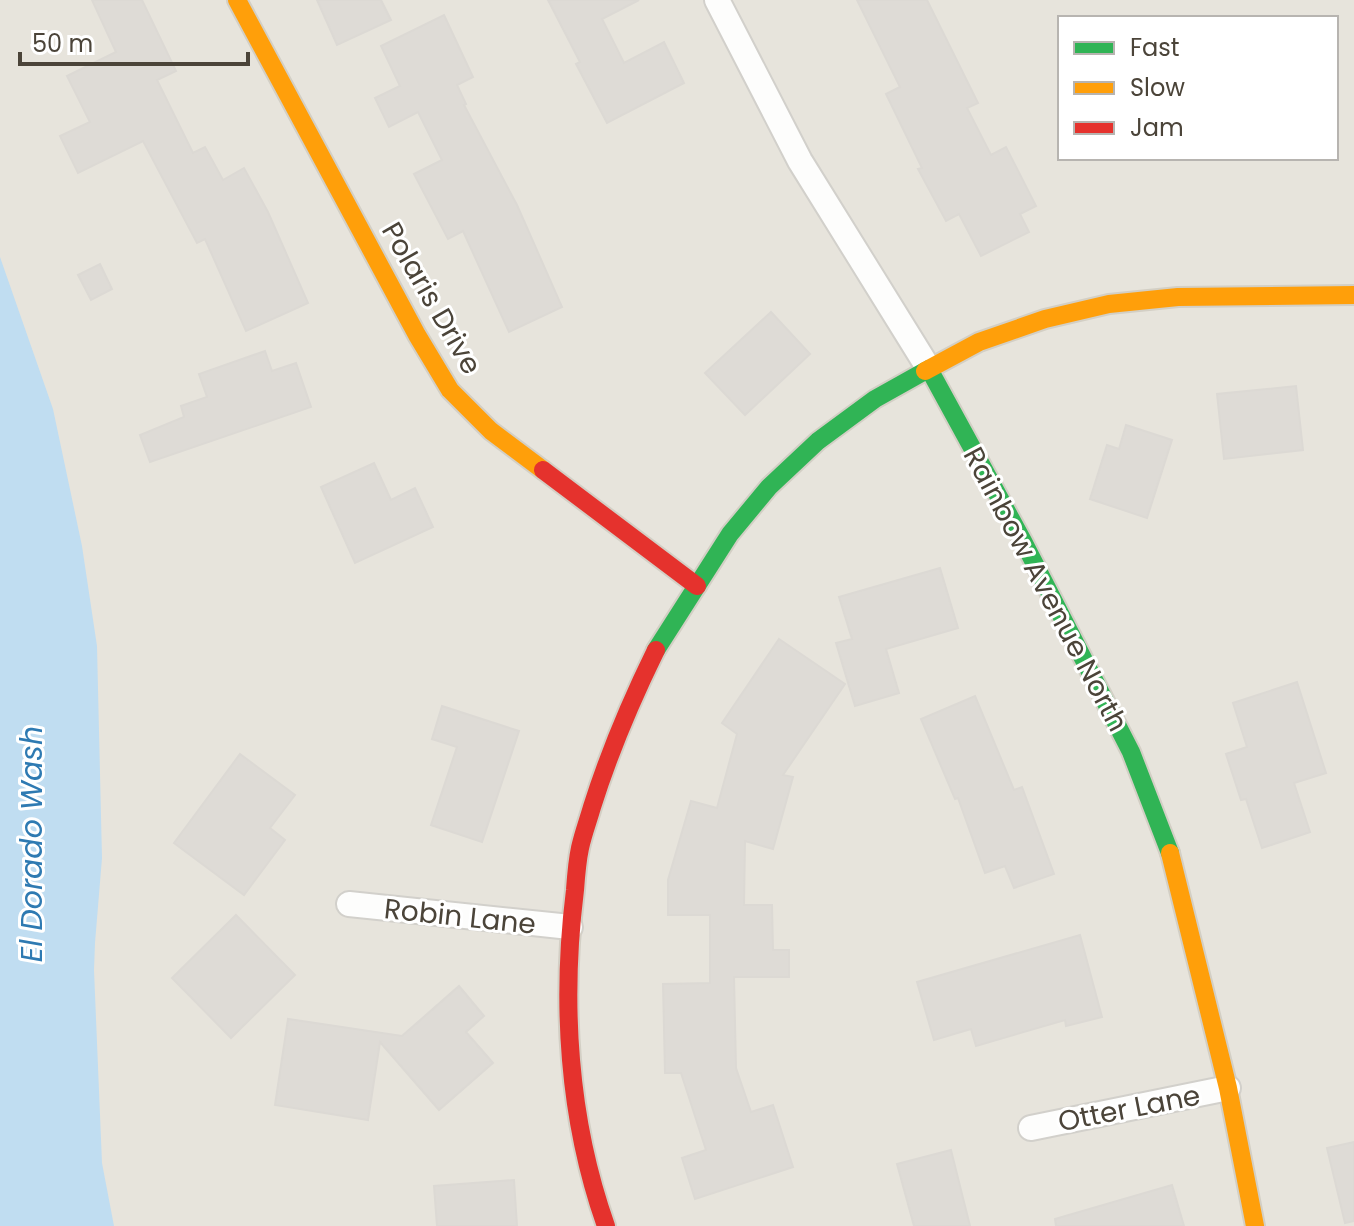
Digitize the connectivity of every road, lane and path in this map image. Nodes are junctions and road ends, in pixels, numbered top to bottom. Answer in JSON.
{"nodes":[{"id":1,"x":237,"y":0,"type":"edge"},
{"id":2,"x":717,"y":0,"type":"edge"},
{"id":3,"x":1354,"y":295,"type":"edge"},
{"id":4,"x":929,"y":369,"type":"junction"},
{"id":5,"x":697,"y":586,"type":"junction"},
{"id":6,"x":349,"y":904,"type":"dead end"},
{"id":7,"x":570,"y":927,"type":"junction"},
{"id":8,"x":1228,"y":1088,"type":"junction"},
{"id":9,"x":1031,"y":1128,"type":"dead end"},
{"id":10,"x":606,"y":1226,"type":"edge"},
{"id":11,"x":1255,"y":1226,"type":"edge"}],
"edges":[{"from":1,"to":5,"type":"street","name":"Polaris Drive"},
{"from":2,"to":4,"type":"street","name":"Rainbow Avenue North"},
{"from":3,"to":4,"type":"street"},
{"from":4,"to":5,"type":"street"},
{"from":4,"to":8,"type":"street","name":"Rainbow Avenue North"},
{"from":5,"to":7,"type":"street"},
{"from":6,"to":7,"type":"street","name":"Robin Lane"},
{"from":7,"to":10,"type":"street"},
{"from":8,"to":9,"type":"street","name":"Otter Lane"},
{"from":8,"to":11,"type":"street","name":"Rainbow Avenue North"}]}
